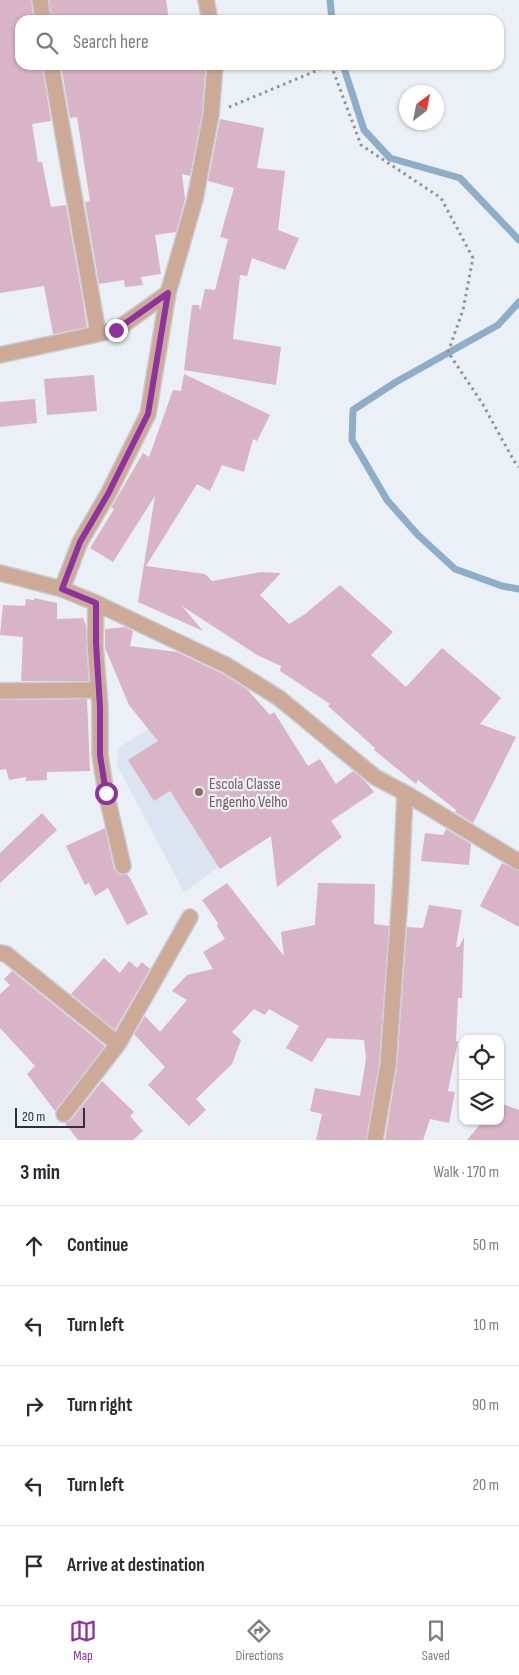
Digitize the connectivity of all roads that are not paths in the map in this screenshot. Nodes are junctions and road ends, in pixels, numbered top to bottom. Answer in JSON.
{"nodes":[{"id":1,"x":40,"y":0,"type":"edge"},
{"id":2,"x":206,"y":0,"type":"edge"},
{"id":3,"x":42,"y":15,"type":"edge"},
{"id":4,"x":209,"y":15,"type":"edge"},
{"id":5,"x":52,"y":70,"type":"edge"},
{"id":6,"x":215,"y":70,"type":"edge"},
{"id":7,"x":168,"y":293,"type":"junction"},
{"id":8,"x":98,"y":333,"type":"junction"},
{"id":9,"x":0,"y":355,"type":"edge"},
{"id":10,"x":0,"y":573,"type":"edge"},
{"id":11,"x":62,"y":589,"type":"junction"},
{"id":12,"x":96,"y":603,"type":"junction"},
{"id":13,"x":99,"y":690,"type":"junction"},
{"id":14,"x":0,"y":691,"type":"edge"},
{"id":15,"x":405,"y":793,"type":"junction"},
{"id":16,"x":519,"y":862,"type":"edge"},
{"id":17,"x":123,"y":866,"type":"dead end"},
{"id":18,"x":190,"y":917,"type":"dead end"},
{"id":19,"x":0,"y":953,"type":"edge"},
{"id":20,"x":118,"y":1044,"type":"junction"},
{"id":21,"x":64,"y":1114,"type":"dead end"},
{"id":22,"x":375,"y":1140,"type":"edge"}],
"edges":[{"from":1,"to":3,"type":"street"},
{"from":2,"to":4,"type":"street"},
{"from":5,"to":8,"type":"street"},
{"from":6,"to":7,"type":"street"},
{"from":7,"to":8,"type":"street"},
{"from":7,"to":11,"type":"street"},
{"from":8,"to":9,"type":"street"},
{"from":10,"to":11,"type":"street"},
{"from":11,"to":12,"type":"street"},
{"from":12,"to":13,"type":"street"},
{"from":12,"to":15,"type":"street"},
{"from":13,"to":14,"type":"street"},
{"from":13,"to":17,"type":"street"},
{"from":15,"to":16,"type":"street"},
{"from":15,"to":22,"type":"street"},
{"from":18,"to":20,"type":"street"},
{"from":19,"to":20,"type":"street"},
{"from":20,"to":21,"type":"street"}]}
